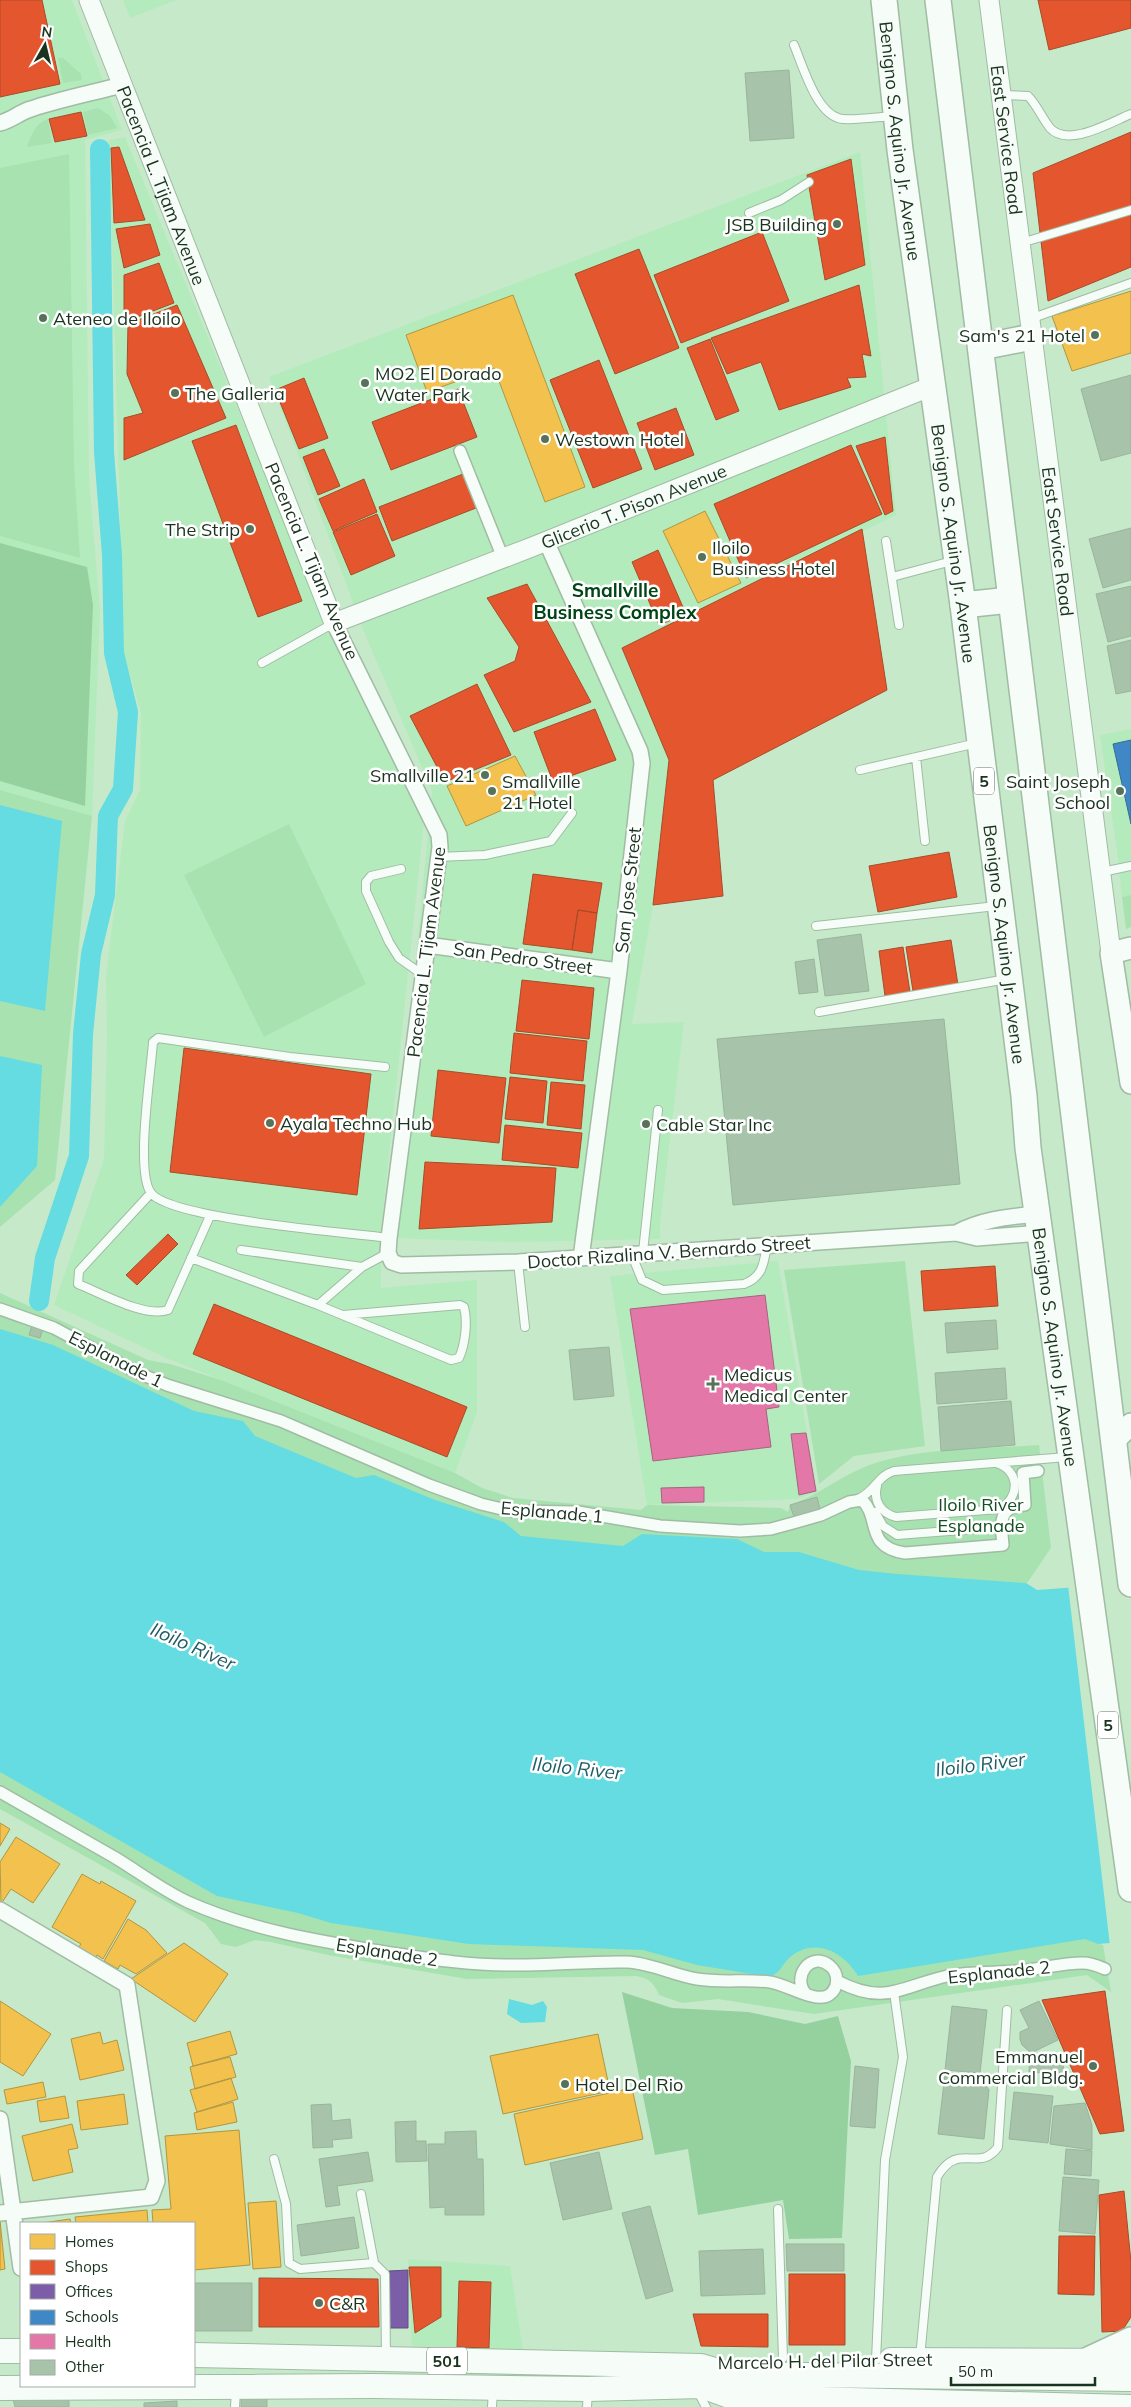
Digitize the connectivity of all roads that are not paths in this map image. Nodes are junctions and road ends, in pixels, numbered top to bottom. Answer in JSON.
{"nodes":[{"id":1,"x":89,"y":0,"type":"edge"},
{"id":2,"x":884,"y":0,"type":"edge"},
{"id":3,"x":938,"y":0,"type":"edge"},
{"id":4,"x":989,"y":0,"type":"edge"},
{"id":5,"x":794,"y":45,"type":"dead end"},
{"id":6,"x":122,"y":85,"type":"junction"},
{"id":7,"x":1002,"y":95,"type":"junction"},
{"id":8,"x":1131,"y":114,"type":"edge"},
{"id":9,"x":897,"y":116,"type":"junction"},
{"id":10,"x":0,"y":123,"type":"edge"},
{"id":11,"x":809,"y":182,"type":"dead end"},
{"id":12,"x":1131,"y":210,"type":"edge"},
{"id":13,"x":750,"y":213,"type":"dead end"},
{"id":14,"x":1022,"y":243,"type":"junction"},
{"id":15,"x":1131,"y":283,"type":"edge"},
{"id":16,"x":1031,"y":328,"type":"junction"},
{"id":17,"x":982,"y":347,"type":"junction"},
{"id":18,"x":932,"y":386,"type":"junction"},
{"id":19,"x":460,"y":451,"type":"dead end"},
{"id":20,"x":546,"y":541,"type":"junction"},
{"id":21,"x":886,"y":541,"type":"dead end"},
{"id":22,"x":503,"y":558,"type":"junction"},
{"id":23,"x":957,"y":560,"type":"junction"},
{"id":24,"x":892,"y":577,"type":"junction"},
{"id":25,"x":1010,"y":600,"type":"junction"},
{"id":26,"x":963,"y":605,"type":"junction"},
{"id":27,"x":334,"y":623,"type":"junction"},
{"id":28,"x":899,"y":625,"type":"dead end"},
{"id":29,"x":262,"y":663,"type":"dead end"},
{"id":30,"x":979,"y":743,"type":"junction"},
{"id":31,"x":916,"y":757,"type":"junction"},
{"id":32,"x":860,"y":770,"type":"dead end"},
{"id":33,"x":572,"y":813,"type":"dead end"},
{"id":34,"x":925,"y":841,"type":"dead end"},
{"id":35,"x":438,"y":857,"type":"junction"},
{"id":36,"x":1131,"y":866,"type":"edge"},
{"id":37,"x":401,"y":869,"type":"dead end"},
{"id":38,"x":1102,"y":872,"type":"junction"},
{"id":39,"x":1001,"y":906,"type":"junction"},
{"id":40,"x":816,"y":926,"type":"dead end"},
{"id":41,"x":427,"y":945,"type":"junction"},
{"id":42,"x":1121,"y":950,"type":"edge"},
{"id":43,"x":619,"y":970,"type":"junction"},
{"id":44,"x":424,"y":975,"type":"junction"},
{"id":45,"x":1009,"y":979,"type":"junction"},
{"id":46,"x":819,"y":1012,"type":"dead end"},
{"id":47,"x":384,"y":1067,"type":"dead end"},
{"id":48,"x":1131,"y":1083,"type":"edge"},
{"id":49,"x":658,"y":1110,"type":"dead end"},
{"id":50,"x":151,"y":1193,"type":"junction"},
{"id":51,"x":210,"y":1216,"type":"junction"},
{"id":52,"x":1038,"y":1224,"type":"junction"},
{"id":53,"x":767,"y":1244,"type":"junction"},
{"id":54,"x":389,"y":1245,"type":"junction"},
{"id":55,"x":241,"y":1250,"type":"dead end"},
{"id":56,"x":637,"y":1253,"type":"junction"},
{"id":57,"x":191,"y":1258,"type":"junction"},
{"id":58,"x":582,"y":1258,"type":"junction"},
{"id":59,"x":518,"y":1262,"type":"junction"},
{"id":60,"x":362,"y":1267,"type":"junction"},
{"id":61,"x":318,"y":1305,"type":"junction"},
{"id":62,"x":0,"y":1309,"type":"edge"},
{"id":63,"x":343,"y":1315,"type":"junction"},
{"id":64,"x":525,"y":1327,"type":"dead end"},
{"id":65,"x":1123,"y":1433,"type":"edge"},
{"id":66,"x":1071,"y":1457,"type":"junction"},
{"id":67,"x":986,"y":1463,"type":"junction"},
{"id":68,"x":1038,"y":1471,"type":"dead end"},
{"id":69,"x":880,"y":1480,"type":"junction"},
{"id":70,"x":873,"y":1491,"type":"junction"},
{"id":71,"x":856,"y":1500,"type":"junction"},
{"id":72,"x":1001,"y":1527,"type":"junction"},
{"id":73,"x":1131,"y":1584,"type":"edge"},
{"id":74,"x":0,"y":1792,"type":"edge"},
{"id":75,"x":1131,"y":1889,"type":"edge"},
{"id":76,"x":0,"y":1910,"type":"edge"},
{"id":77,"x":1105,"y":1969,"type":"dead end"},
{"id":78,"x":837,"y":1981,"type":"junction"},
{"id":79,"x":894,"y":1992,"type":"junction"},
{"id":80,"x":806,"y":1994,"type":"junction"},
{"id":81,"x":1007,"y":2010,"type":"dead end"},
{"id":82,"x":0,"y":2119,"type":"edge"},
{"id":83,"x":274,"y":2159,"type":"dead end"},
{"id":84,"x":361,"y":2194,"type":"dead end"},
{"id":85,"x":778,"y":2209,"type":"dead end"},
{"id":86,"x":7,"y":2212,"type":"edge"},
{"id":87,"x":374,"y":2263,"type":"junction"},
{"id":88,"x":20,"y":2264,"type":"edge"},
{"id":89,"x":1131,"y":2340,"type":"edge"},
{"id":90,"x":0,"y":2351,"type":"edge"},
{"id":91,"x":20,"y":2351,"type":"edge"},
{"id":92,"x":195,"y":2355,"type":"edge"},
{"id":93,"x":783,"y":2358,"type":"junction"},
{"id":94,"x":386,"y":2359,"type":"junction"},
{"id":95,"x":876,"y":2360,"type":"junction"},
{"id":96,"x":920,"y":2360,"type":"junction"},
{"id":97,"x":1088,"y":2360,"type":"junction"},
{"id":98,"x":1131,"y":2360,"type":"edge"},
{"id":99,"x":1131,"y":2379,"type":"edge"},
{"id":100,"x":701,"y":2386,"type":"edge"},
{"id":101,"x":0,"y":2388,"type":"edge"},
{"id":102,"x":236,"y":2397,"type":"edge"},
{"id":103,"x":492,"y":2397,"type":"edge"},
{"id":104,"x":588,"y":2398,"type":"edge"},
{"id":105,"x":1105,"y":2406,"type":"edge"},
{"id":106,"x":1131,"y":2407,"type":"edge"}],
"edges":[{"from":1,"to":6,"type":"street","name":"Pacencia L. Tijam Avenue"},
{"from":2,"to":9,"type":"highway","name":"Benigno S. Aquino Jr. Avenue","number":"5"},
{"from":3,"to":17,"type":"highway"},
{"from":4,"to":7,"type":"street","name":"East Service Road"},
{"from":5,"to":9,"type":"lane"},
{"from":6,"to":10,"type":"street"},
{"from":6,"to":27,"type":"street","name":"Pacencia L. Tijam Avenue"},
{"from":7,"to":8,"type":"lane"},
{"from":7,"to":14,"type":"street","name":"East Service Road"},
{"from":9,"to":18,"type":"highway","name":"Benigno S. Aquino Jr. Avenue","number":"5"},
{"from":11,"to":13,"type":"lane"},
{"from":12,"to":14,"type":"lane"},
{"from":14,"to":16,"type":"street","name":"East Service Road"},
{"from":15,"to":16,"type":"lane"},
{"from":16,"to":17,"type":"highway"},
{"from":16,"to":38,"type":"street","name":"East Service Road"},
{"from":17,"to":25,"type":"highway"},
{"from":18,"to":20,"type":"street","name":"Glicerio T. Pison Avenue"},
{"from":18,"to":23,"type":"highway","name":"Benigno S. Aquino Jr. Avenue","number":"5"},
{"from":19,"to":22,"type":"street"},
{"from":20,"to":22,"type":"street","name":"Glicerio T. Pison Avenue"},
{"from":20,"to":43,"type":"street","name":"San Jose Street"},
{"from":21,"to":24,"type":"lane"},
{"from":22,"to":27,"type":"street","name":"Glicerio T. Pison Avenue"},
{"from":23,"to":24,"type":"lane"},
{"from":23,"to":26,"type":"highway","name":"Benigno S. Aquino Jr. Avenue","number":"5"},
{"from":24,"to":28,"type":"lane"},
{"from":25,"to":26,"type":"highway"},
{"from":25,"to":65,"type":"highway"},
{"from":26,"to":30,"type":"highway","name":"Benigno S. Aquino Jr. Avenue","number":"5"},
{"from":27,"to":29,"type":"lane"},
{"from":27,"to":35,"type":"street","name":"Pacencia L. Tijam Avenue"},
{"from":30,"to":31,"type":"lane"},
{"from":30,"to":39,"type":"highway","name":"Benigno S. Aquino Jr. Avenue","number":"5"},
{"from":31,"to":32,"type":"lane"},
{"from":31,"to":34,"type":"lane"},
{"from":33,"to":35,"type":"lane"},
{"from":35,"to":41,"type":"street","name":"Pacencia L. Tijam Avenue"},
{"from":36,"to":38,"type":"lane"},
{"from":37,"to":44,"type":"lane"},
{"from":38,"to":42,"type":"street","name":"East Service Road"},
{"from":39,"to":40,"type":"lane"},
{"from":39,"to":45,"type":"highway","name":"Benigno S. Aquino Jr. Avenue","number":"5"},
{"from":41,"to":43,"type":"street","name":"San Pedro Street"},
{"from":41,"to":44,"type":"street","name":"Pacencia L. Tijam Avenue"},
{"from":42,"to":48,"type":"main road","name":"East Service Road"},
{"from":43,"to":58,"type":"street","name":"San Jose Street"},
{"from":44,"to":54,"type":"street","name":"Pacencia L. Tijam Avenue"},
{"from":45,"to":46,"type":"lane"},
{"from":45,"to":52,"type":"highway","name":"Benigno S. Aquino Jr. Avenue","number":"5"},
{"from":47,"to":50,"type":"lane"},
{"from":49,"to":56,"type":"lane"},
{"from":50,"to":51,"type":"lane"},
{"from":50,"to":57,"type":"lane"},
{"from":51,"to":54,"type":"lane"},
{"from":51,"to":57,"type":"lane"},
{"from":52,"to":53,"type":"street","name":"Doctor Rizalina V. Bernardo Street"},
{"from":52,"to":66,"type":"highway","name":"Benigno S. Aquino Jr. Avenue","number":"5"},
{"from":53,"to":56,"type":"street","name":"Doctor Rizalina V. Bernardo Street"},
{"from":53,"to":56,"type":"lane"},
{"from":54,"to":59,"type":"street","name":"Doctor Rizalina V. Bernardo Street"},
{"from":54,"to":60,"type":"lane"},
{"from":55,"to":60,"type":"lane"},
{"from":56,"to":58,"type":"street","name":"Doctor Rizalina V. Bernardo Street"},
{"from":57,"to":61,"type":"lane"},
{"from":58,"to":59,"type":"street","name":"Doctor Rizalina V. Bernardo Street"},
{"from":59,"to":64,"type":"lane"},
{"from":60,"to":61,"type":"lane"},
{"from":61,"to":63,"type":"lane"},
{"from":62,"to":71,"type":"street","name":"Esplanade 1"},
{"from":63,"to":63,"type":"lane"},
{"from":65,"to":73,"type":"highway"},
{"from":66,"to":67,"type":"lane"},
{"from":66,"to":75,"type":"highway","name":"Benigno S. Aquino Jr. Avenue","number":"5"},
{"from":67,"to":69,"type":"lane"},
{"from":67,"to":69,"type":"lane"},
{"from":68,"to":72,"type":"street"},
{"from":69,"to":70,"type":"lane"},
{"from":70,"to":71,"type":"lane"},
{"from":70,"to":72,"type":"lane"},
{"from":71,"to":72,"type":"street"},
{"from":74,"to":80,"type":"street","name":"Esplanade 2"},
{"from":76,"to":86,"type":"street"},
{"from":77,"to":79,"type":"street","name":"Esplanade 2"},
{"from":78,"to":79,"type":"street","name":"Esplanade 2"},
{"from":78,"to":80,"type":"street","name":"Esplanade 2"},
{"from":78,"to":80,"type":"street","name":"Esplanade 2"},
{"from":79,"to":95,"type":"lane"},
{"from":81,"to":96,"type":"lane"},
{"from":82,"to":86,"type":"street"},
{"from":83,"to":87,"type":"lane"},
{"from":84,"to":87,"type":"lane"},
{"from":85,"to":93,"type":"lane"},
{"from":86,"to":88,"type":"street"},
{"from":87,"to":94,"type":"lane"},
{"from":89,"to":97,"type":"highway"},
{"from":90,"to":91,"type":"main road"},
{"from":92,"to":94,"type":"main road","name":"Marcelo H. del Pilar Street","number":"501"},
{"from":93,"to":95,"type":"main road","name":"Marcelo H. del Pilar Street"},
{"from":93,"to":100,"type":"main road","name":"Marcelo H. del Pilar Street"},
{"from":94,"to":100,"type":"main road","name":"Marcelo H. del Pilar Street","number":"501"},
{"from":95,"to":96,"type":"main road","name":"Marcelo H. del Pilar Street"},
{"from":96,"to":97,"type":"main road","name":"Marcelo H. del Pilar Street"},
{"from":97,"to":98,"type":"main road","name":"Marcelo H. del Pilar Street"},
{"from":99,"to":100,"type":"main road","name":"Marcelo H. del Pilar Street","number":"501"},
{"from":100,"to":104,"type":"main road","name":"Marcelo H. del Pilar Street","number":"501"},
{"from":100,"to":105,"type":"main road","name":"Marcelo H. del Pilar Street"},
{"from":101,"to":102,"type":"main road","name":"Marcelo H. del Pilar Street","number":"501"},
{"from":102,"to":103,"type":"main road","name":"Marcelo H. del Pilar Street","number":"501"},
{"from":103,"to":104,"type":"main road","name":"Marcelo H. del Pilar Street","number":"501"},
{"from":105,"to":106,"type":"main road","name":"Marcelo H. del Pilar Street"}]}
